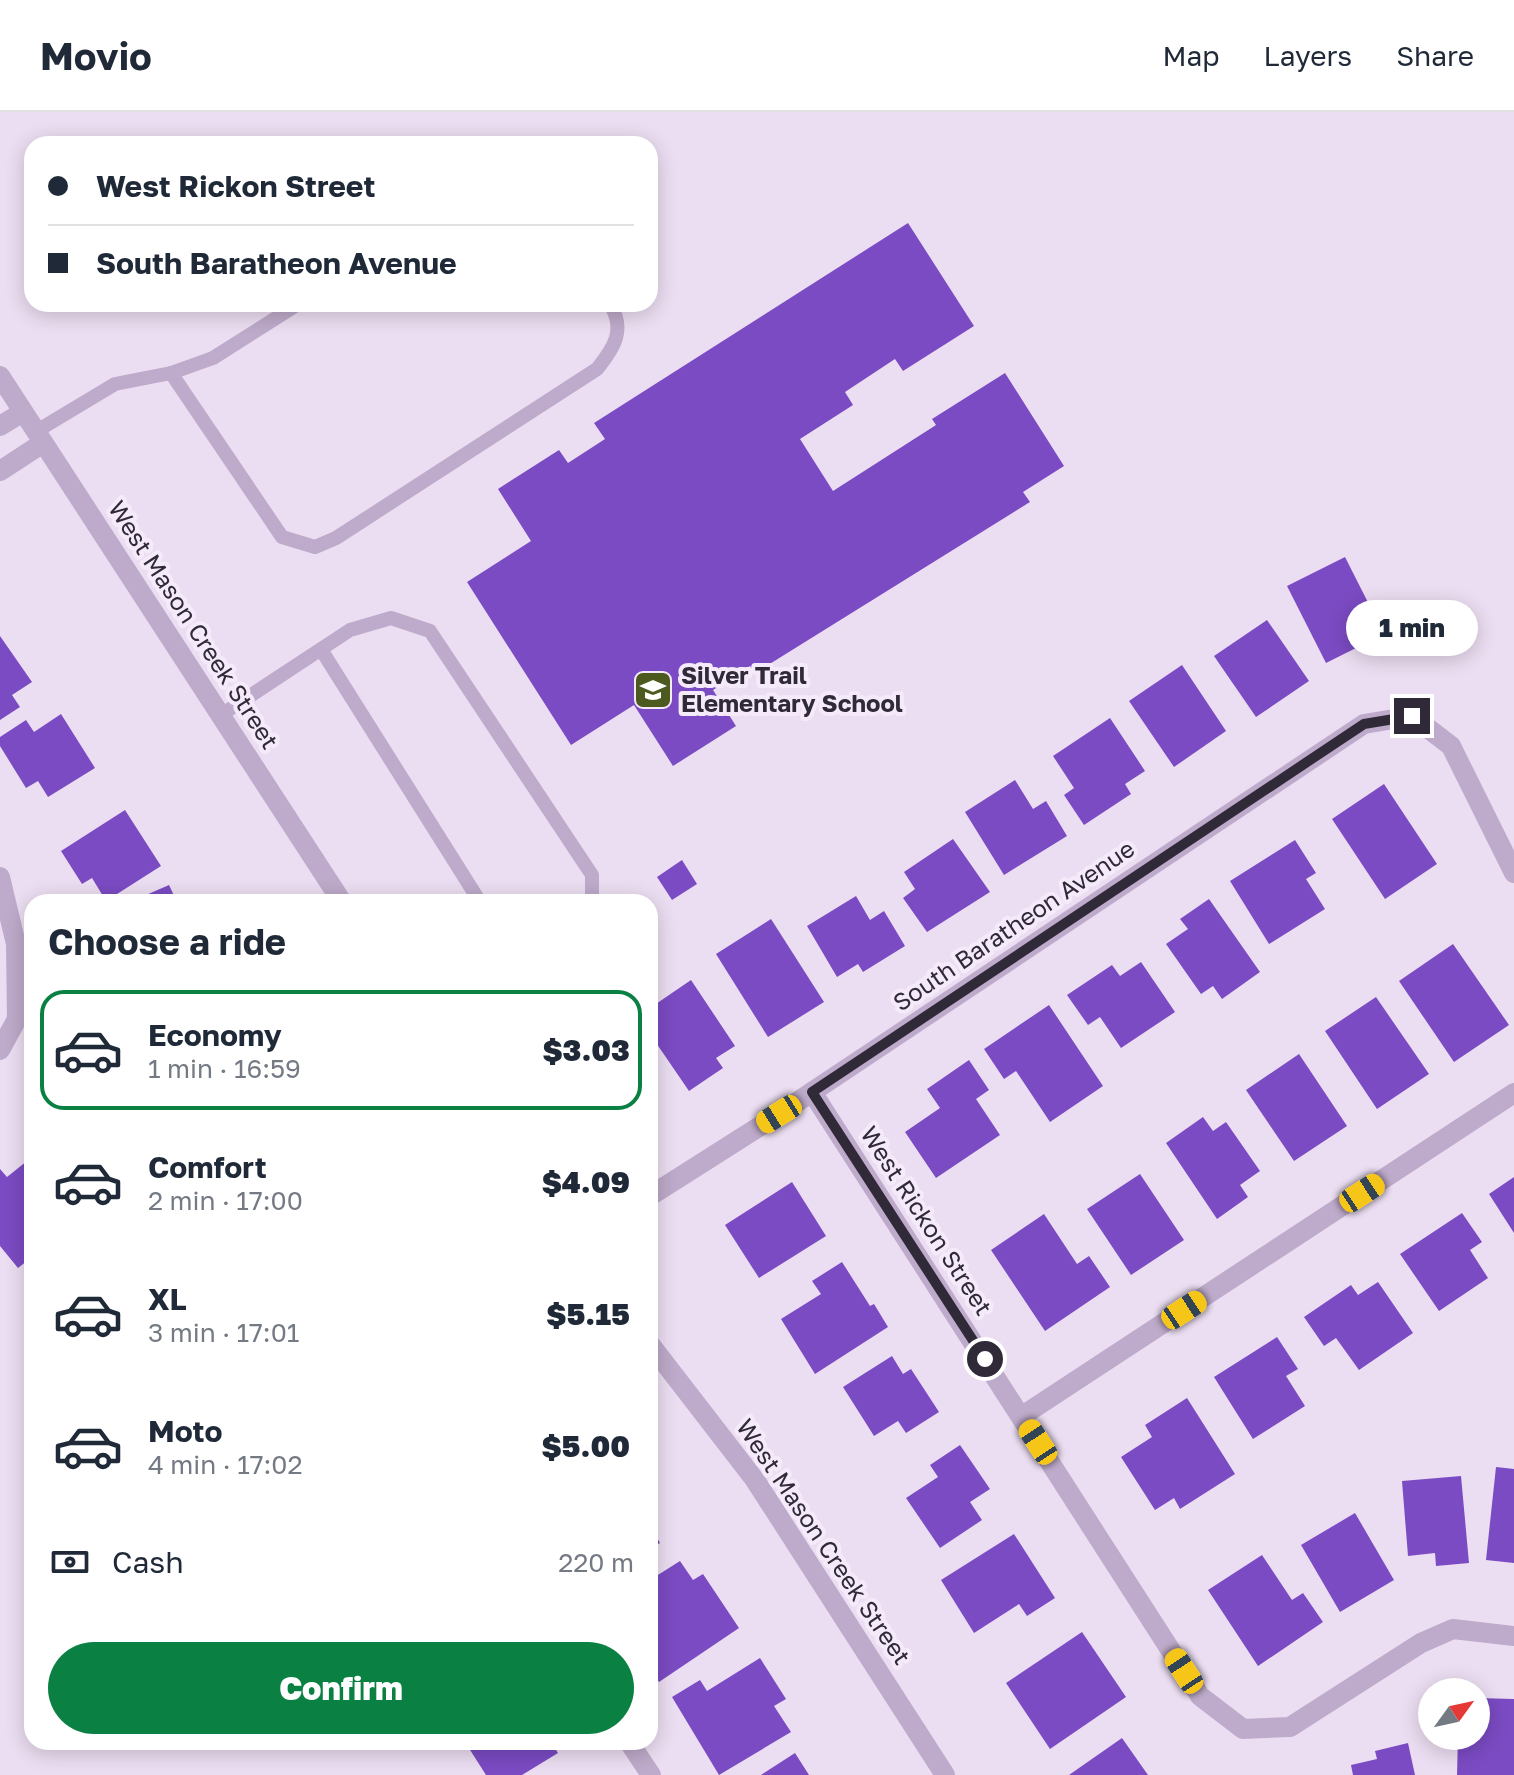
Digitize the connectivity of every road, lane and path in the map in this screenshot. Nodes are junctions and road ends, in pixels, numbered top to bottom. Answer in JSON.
{"nodes":[{"id":1,"x":285,"y":312,"type":"edge"},
{"id":2,"x":615,"y":312,"type":"edge"},
{"id":3,"x":171,"y":373,"type":"junction"},
{"id":4,"x":0,"y":376,"type":"edge"},
{"id":5,"x":23,"y":412,"type":"junction"},
{"id":6,"x":0,"y":426,"type":"edge"},
{"id":7,"x":39,"y":437,"type":"junction"},
{"id":8,"x":0,"y":471,"type":"edge"},
{"id":9,"x":322,"y":651,"type":"junction"},
{"id":10,"x":221,"y":715,"type":"junction"},
{"id":11,"x":1514,"y":873,"type":"edge"},
{"id":12,"x":0,"y":877,"type":"edge"},
{"id":13,"x":337,"y":894,"type":"edge"},
{"id":14,"x":475,"y":894,"type":"edge"},
{"id":15,"x":592,"y":894,"type":"edge"},
{"id":16,"x":0,"y":1050,"type":"edge"},
{"id":17,"x":812,"y":1092,"type":"junction"},
{"id":18,"x":1514,"y":1093,"type":"edge"},
{"id":19,"x":658,"y":1191,"type":"edge"},
{"id":20,"x":658,"y":1354,"type":"edge"},
{"id":21,"x":1022,"y":1416,"type":"junction"},
{"id":22,"x":1514,"y":1636,"type":"edge"},
{"id":23,"x":634,"y":1750,"type":"edge"},
{"id":24,"x":651,"y":1775,"type":"edge"},
{"id":25,"x":945,"y":1775,"type":"edge"}],
"edges":[{"from":1,"to":3,"type":"lane"},
{"from":2,"to":3,"type":"lane"},
{"from":3,"to":7,"type":"lane"},
{"from":4,"to":5,"type":"street","name":"West Mason Creek Street"},
{"from":5,"to":6,"type":"street"},
{"from":5,"to":7,"type":"street","name":"West Mason Creek Street"},
{"from":7,"to":8,"type":"street"},
{"from":7,"to":10,"type":"street","name":"West Mason Creek Street"},
{"from":9,"to":10,"type":"lane"},
{"from":9,"to":14,"type":"lane"},
{"from":9,"to":15,"type":"lane"},
{"from":10,"to":13,"type":"street","name":"West Mason Creek Street"},
{"from":11,"to":17,"type":"street","name":"South Baratheon Avenue"},
{"from":12,"to":16,"type":"street"},
{"from":17,"to":19,"type":"street","name":"South Baratheon Avenue"},
{"from":17,"to":21,"type":"street","name":"West Rickon Street"},
{"from":18,"to":21,"type":"street"},
{"from":20,"to":25,"type":"street","name":"West Mason Creek Street"},
{"from":21,"to":22,"type":"street","name":"West Rickon Street"},
{"from":23,"to":24,"type":"street"}]}
